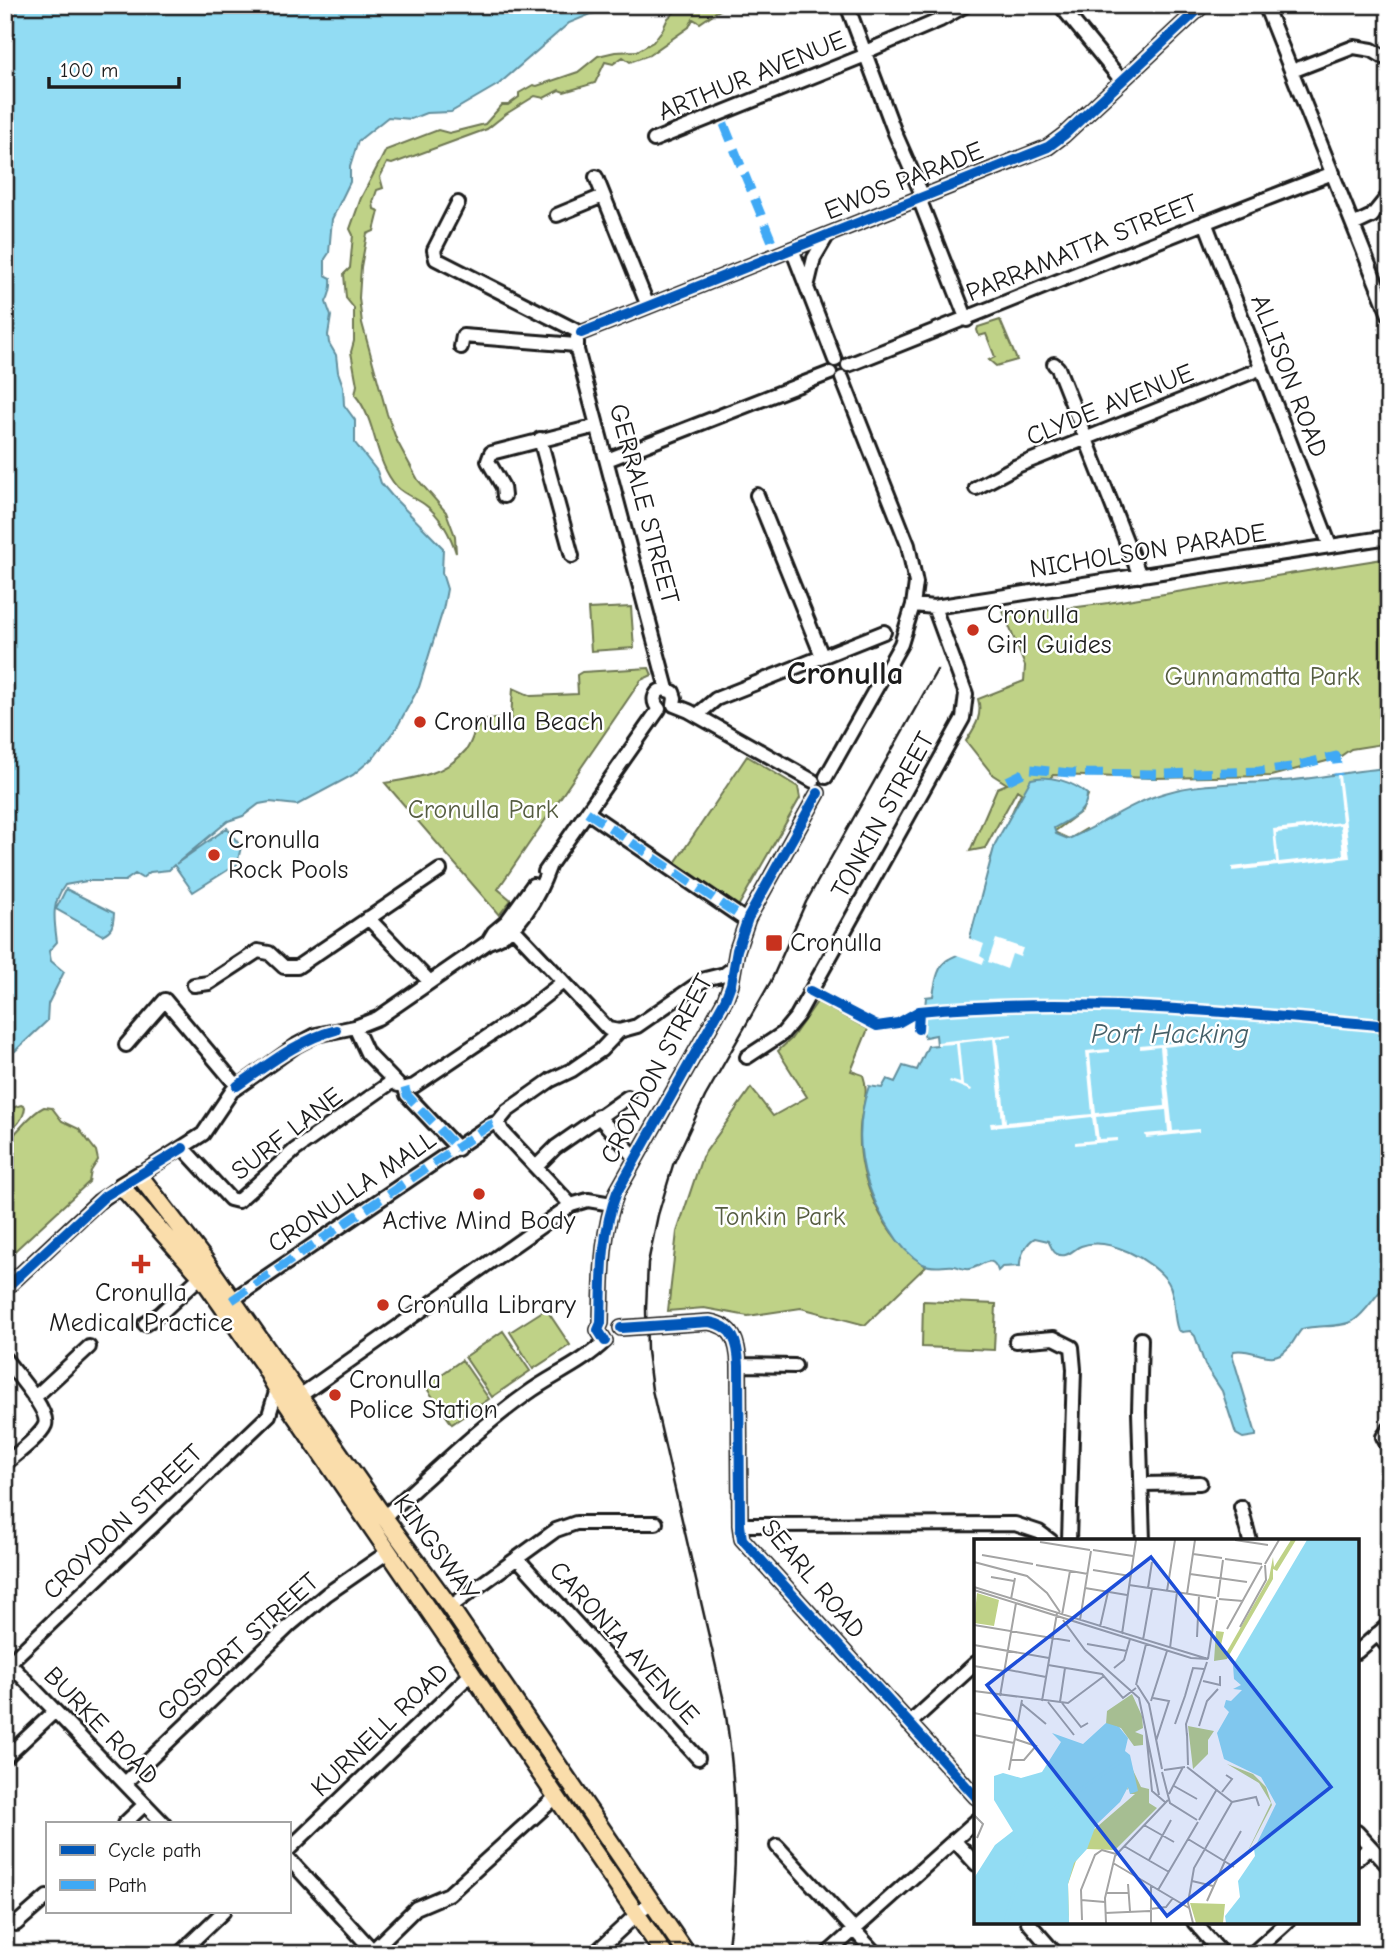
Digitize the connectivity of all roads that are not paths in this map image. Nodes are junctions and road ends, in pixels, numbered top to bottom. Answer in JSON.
{"nodes":[{"id":1,"x":847,"y":5,"type":"edge"},
{"id":2,"x":966,"y":5,"type":"edge"},
{"id":3,"x":1060,"y":5,"type":"edge"},
{"id":4,"x":1203,"y":5,"type":"edge"},
{"id":5,"x":1265,"y":5,"type":"edge"},
{"id":6,"x":866,"y":54,"type":"junction"},
{"id":7,"x":1389,"y":60,"type":"edge"},
{"id":8,"x":1292,"y":71,"type":"junction"},
{"id":9,"x":1122,"y":81,"type":"junction"},
{"id":10,"x":654,"y":140,"type":"dead end"},
{"id":11,"x":1333,"y":173,"type":"junction"},
{"id":12,"x":596,"y":177,"type":"dead end"},
{"id":13,"x":1389,"y":195,"type":"edge"},
{"id":14,"x":603,"y":196,"type":"junction"},
{"id":15,"x":921,"y":198,"type":"junction"},
{"id":16,"x":458,"y":203,"type":"dead end"},
{"id":17,"x":557,"y":215,"type":"dead end"},
{"id":18,"x":1205,"y":222,"type":"junction"},
{"id":19,"x":1353,"y":225,"type":"junction"},
{"id":20,"x":827,"y":236,"type":"junction"},
{"id":21,"x":792,"y":249,"type":"junction"},
{"id":22,"x":806,"y":287,"type":"junction"},
{"id":23,"x":648,"y":306,"type":"junction"},
{"id":24,"x":1389,"y":315,"type":"edge"},
{"id":25,"x":967,"y":320,"type":"junction"},
{"id":26,"x":578,"y":339,"type":"junction"},
{"id":27,"x":461,"y":347,"type":"dead end"},
{"id":28,"x":835,"y":359,"type":"junction"},
{"id":29,"x":1054,"y":364,"type":"dead end"},
{"id":30,"x":848,"y":365,"type":"junction"},
{"id":31,"x":1262,"y":368,"type":"junction"},
{"id":32,"x":836,"y":376,"type":"junction"},
{"id":33,"x":597,"y":426,"type":"junction"},
{"id":34,"x":540,"y":439,"type":"junction"},
{"id":35,"x":1085,"y":440,"type":"junction"},
{"id":36,"x":607,"y":460,"type":"junction"},
{"id":37,"x":976,"y":488,"type":"dead end"},
{"id":38,"x":757,"y":495,"type":"dead end"},
{"id":39,"x":503,"y":496,"type":"dead end"},
{"id":40,"x":1389,"y":537,"type":"edge"},
{"id":41,"x":1330,"y":546,"type":"junction"},
{"id":42,"x":572,"y":556,"type":"dead end"},
{"id":43,"x":1140,"y":576,"type":"junction"},
{"id":44,"x":913,"y":605,"type":"junction"},
{"id":45,"x":934,"y":607,"type":"junction"},
{"id":46,"x":884,"y":632,"type":"dead end"},
{"id":47,"x":822,"y":656,"type":"junction"},
{"id":48,"x":667,"y":689,"type":"junction"},
{"id":49,"x":674,"y":705,"type":"junction"},
{"id":50,"x":659,"y":709,"type":"junction"},
{"id":51,"x":696,"y":715,"type":"junction"},
{"id":52,"x":816,"y":787,"type":"junction"},
{"id":53,"x":587,"y":812,"type":"junction"},
{"id":54,"x":440,"y":870,"type":"dead end"},
{"id":55,"x":368,"y":919,"type":"junction"},
{"id":56,"x":747,"y":921,"type":"junction"},
{"id":57,"x":510,"y":925,"type":"junction"},
{"id":58,"x":734,"y":967,"type":"junction"},
{"id":59,"x":430,"y":982,"type":"junction"},
{"id":60,"x":563,"y":982,"type":"junction"},
{"id":61,"x":194,"y":985,"type":"dead end"},
{"id":62,"x":355,"y":1027,"type":"junction"},
{"id":63,"x":619,"y":1031,"type":"junction"},
{"id":64,"x":126,"y":1045,"type":"dead end"},
{"id":65,"x":747,"y":1057,"type":"dead end"},
{"id":66,"x":393,"y":1081,"type":"junction"},
{"id":67,"x":237,"y":1086,"type":"junction"},
{"id":68,"x":405,"y":1088,"type":"junction"},
{"id":69,"x":628,"y":1097,"type":"dead end"},
{"id":70,"x":598,"y":1116,"type":"junction"},
{"id":71,"x":498,"y":1122,"type":"junction"},
{"id":72,"x":183,"y":1148,"type":"junction"},
{"id":73,"x":458,"y":1149,"type":"junction"},
{"id":74,"x":635,"y":1157,"type":"junction"},
{"id":75,"x":536,"y":1167,"type":"junction"},
{"id":76,"x":139,"y":1175,"type":"junction"},
{"id":77,"x":121,"y":1186,"type":"junction"},
{"id":78,"x":615,"y":1198,"type":"junction"},
{"id":79,"x":157,"y":1200,"type":"junction"},
{"id":80,"x":571,"y":1205,"type":"junction"},
{"id":81,"x":150,"y":1218,"type":"junction"},
{"id":82,"x":201,"y":1276,"type":"junction"},
{"id":83,"x":5,"y":1289,"type":"edge"},
{"id":84,"x":232,"y":1300,"type":"junction"},
{"id":85,"x":606,"y":1321,"type":"junction"},
{"id":86,"x":145,"y":1324,"type":"dead end"},
{"id":87,"x":621,"y":1328,"type":"junction"},
{"id":88,"x":1140,"y":1339,"type":"dead end"},
{"id":89,"x":605,"y":1341,"type":"junction"},
{"id":90,"x":1016,"y":1341,"type":"dead end"},
{"id":91,"x":89,"y":1348,"type":"dead end"},
{"id":92,"x":5,"y":1359,"type":"edge"},
{"id":93,"x":262,"y":1364,"type":"junction"},
{"id":94,"x":739,"y":1365,"type":"junction"},
{"id":95,"x":794,"y":1366,"type":"dead end"},
{"id":96,"x":277,"y":1389,"type":"junction"},
{"id":97,"x":300,"y":1395,"type":"junction"},
{"id":98,"x":34,"y":1398,"type":"junction"},
{"id":99,"x":292,"y":1411,"type":"junction"},
{"id":100,"x":269,"y":1415,"type":"junction"},
{"id":101,"x":1389,"y":1429,"type":"edge"},
{"id":102,"x":311,"y":1438,"type":"junction"},
{"id":103,"x":1389,"y":1448,"type":"edge"},
{"id":104,"x":5,"y":1464,"type":"edge"},
{"id":105,"x":1200,"y":1483,"type":"dead end"},
{"id":106,"x":1143,"y":1484,"type":"junction"},
{"id":107,"x":1241,"y":1507,"type":"dead end"},
{"id":108,"x":378,"y":1522,"type":"junction"},
{"id":109,"x":656,"y":1523,"type":"dead end"},
{"id":110,"x":740,"y":1525,"type":"junction"},
{"id":111,"x":1048,"y":1539,"type":"edge"},
{"id":112,"x":1069,"y":1539,"type":"edge"},
{"id":113,"x":1143,"y":1539,"type":"edge"},
{"id":114,"x":1249,"y":1539,"type":"edge"},
{"id":115,"x":388,"y":1552,"type":"junction"},
{"id":116,"x":517,"y":1558,"type":"junction"},
{"id":117,"x":450,"y":1607,"type":"junction"},
{"id":118,"x":434,"y":1617,"type":"junction"},
{"id":119,"x":1389,"y":1624,"type":"edge"},
{"id":120,"x":1377,"y":1634,"type":"junction"},
{"id":121,"x":1389,"y":1648,"type":"edge"},
{"id":122,"x":1359,"y":1650,"type":"edge"},
{"id":123,"x":7,"y":1661,"type":"edge"},
{"id":124,"x":974,"y":1665,"type":"edge"},
{"id":125,"x":472,"y":1673,"type":"junction"},
{"id":126,"x":54,"y":1712,"type":"junction"},
{"id":127,"x":909,"y":1724,"type":"junction"},
{"id":128,"x":5,"y":1758,"type":"edge"},
{"id":129,"x":698,"y":1758,"type":"dead end"},
{"id":130,"x":125,"y":1783,"type":"junction"},
{"id":131,"x":974,"y":1795,"type":"edge"},
{"id":132,"x":557,"y":1796,"type":"junction"},
{"id":133,"x":145,"y":1804,"type":"junction"},
{"id":134,"x":126,"y":1822,"type":"edge"},
{"id":135,"x":162,"y":1822,"type":"edge"},
{"id":136,"x":974,"y":1823,"type":"edge"},
{"id":137,"x":1359,"y":1834,"type":"edge"},
{"id":138,"x":954,"y":1840,"type":"junction"},
{"id":139,"x":777,"y":1846,"type":"dead end"},
{"id":140,"x":1370,"y":1847,"type":"junction"},
{"id":141,"x":290,"y":1848,"type":"edge"},
{"id":142,"x":1359,"y":1857,"type":"edge"},
{"id":143,"x":290,"y":1860,"type":"edge"},
{"id":144,"x":974,"y":1862,"type":"edge"},
{"id":145,"x":1389,"y":1867,"type":"edge"},
{"id":146,"x":46,"y":1898,"type":"edge"},
{"id":147,"x":651,"y":1901,"type":"junction"},
{"id":148,"x":222,"y":1913,"type":"edge"},
{"id":149,"x":638,"y":1913,"type":"junction"},
{"id":150,"x":16,"y":1924,"type":"dead end"},
{"id":151,"x":1030,"y":1924,"type":"edge"},
{"id":152,"x":1196,"y":1924,"type":"edge"},
{"id":153,"x":1285,"y":1924,"type":"edge"},
{"id":154,"x":854,"y":1929,"type":"junction"},
{"id":155,"x":190,"y":1943,"type":"junction"},
{"id":156,"x":374,"y":1952,"type":"edge"},
{"id":157,"x":178,"y":1954,"type":"edge"},
{"id":158,"x":200,"y":1954,"type":"edge"},
{"id":159,"x":594,"y":1954,"type":"edge"},
{"id":160,"x":664,"y":1954,"type":"edge"},
{"id":161,"x":687,"y":1954,"type":"edge"},
{"id":162,"x":827,"y":1954,"type":"edge"},
{"id":163,"x":876,"y":1954,"type":"edge"},
{"id":164,"x":1056,"y":1954,"type":"edge"},
{"id":165,"x":1222,"y":1954,"type":"edge"},
{"id":166,"x":1252,"y":1954,"type":"edge"}],
"edges":[{"from":1,"to":6,"type":"street"},
{"from":2,"to":6,"type":"street","name":"ARTHUR AVENUE"},
{"from":3,"to":9,"type":"street"},
{"from":4,"to":9,"type":"street","name":"EWOS PARADE"},
{"from":5,"to":8,"type":"street"},
{"from":6,"to":10,"type":"street","name":"ARTHUR AVENUE"},
{"from":6,"to":15,"type":"street"},
{"from":7,"to":8,"type":"street"},
{"from":8,"to":11,"type":"street"},
{"from":9,"to":15,"type":"street","name":"EWOS PARADE"},
{"from":11,"to":18,"type":"street","name":"PARRAMATTA STREET"},
{"from":11,"to":19,"type":"street"},
{"from":12,"to":14,"type":"street"},
{"from":13,"to":19,"type":"street"},
{"from":14,"to":17,"type":"street"},
{"from":14,"to":23,"type":"street"},
{"from":15,"to":20,"type":"street","name":"EWOS PARADE"},
{"from":15,"to":25,"type":"street"},
{"from":16,"to":26,"type":"street"},
{"from":18,"to":25,"type":"street","name":"PARRAMATTA STREET"},
{"from":18,"to":31,"type":"street","name":"ALLISON ROAD"},
{"from":19,"to":24,"type":"street"},
{"from":20,"to":21,"type":"street","name":"EWOS PARADE"},
{"from":20,"to":22,"type":"street"},
{"from":21,"to":22,"type":"street"},
{"from":21,"to":23,"type":"street","name":"EWOS PARADE"},
{"from":22,"to":28,"type":"street"},
{"from":23,"to":26,"type":"street","name":"EWOS PARADE"},
{"from":25,"to":30,"type":"street","name":"PARRAMATTA STREET"},
{"from":26,"to":27,"type":"street"},
{"from":26,"to":33,"type":"street","name":"GERRALE STREET"},
{"from":28,"to":30,"type":"street"},
{"from":28,"to":32,"type":"street"},
{"from":29,"to":35,"type":"street"},
{"from":30,"to":32,"type":"street"},
{"from":31,"to":35,"type":"street","name":"CLYDE AVENUE"},
{"from":31,"to":41,"type":"street","name":"ALLISON ROAD"},
{"from":32,"to":36,"type":"street"},
{"from":32,"to":44,"type":"street"},
{"from":33,"to":34,"type":"street"},
{"from":33,"to":36,"type":"street","name":"GERRALE STREET"},
{"from":34,"to":39,"type":"street"},
{"from":34,"to":42,"type":"street"},
{"from":35,"to":37,"type":"street","name":"CLYDE AVENUE"},
{"from":35,"to":43,"type":"street"},
{"from":36,"to":48,"type":"street","name":"GERRALE STREET"},
{"from":38,"to":47,"type":"street"},
{"from":40,"to":41,"type":"street","name":"NICHOLSON PARADE"},
{"from":41,"to":43,"type":"street","name":"NICHOLSON PARADE"},
{"from":43,"to":45,"type":"street","name":"NICHOLSON PARADE"},
{"from":44,"to":45,"type":"street","name":"NICHOLSON PARADE"},
{"from":44,"to":52,"type":"street"},
{"from":45,"to":65,"type":"street","name":"TONKIN STREET"},
{"from":46,"to":47,"type":"street"},
{"from":47,"to":51,"type":"street"},
{"from":48,"to":49,"type":"street"},
{"from":48,"to":50,"type":"street"},
{"from":49,"to":50,"type":"street"},
{"from":49,"to":51,"type":"street"},
{"from":50,"to":53,"type":"street"},
{"from":51,"to":52,"type":"street"},
{"from":52,"to":56,"type":"street","name":"CROYDON STREET"},
{"from":53,"to":56,"type":"street"},
{"from":53,"to":57,"type":"street"},
{"from":54,"to":55,"type":"street"},
{"from":55,"to":59,"type":"street"},
{"from":55,"to":61,"type":"street"},
{"from":56,"to":58,"type":"street","name":"CROYDON STREET"},
{"from":57,"to":59,"type":"street"},
{"from":57,"to":60,"type":"street"},
{"from":58,"to":63,"type":"street","name":"CRONULLA MALL"},
{"from":58,"to":74,"type":"street","name":"CROYDON STREET"},
{"from":59,"to":62,"type":"street"},
{"from":60,"to":63,"type":"street"},
{"from":60,"to":68,"type":"street"},
{"from":62,"to":66,"type":"street"},
{"from":62,"to":67,"type":"street"},
{"from":63,"to":71,"type":"street","name":"CRONULLA MALL"},
{"from":64,"to":67,"type":"street"},
{"from":66,"to":68,"type":"street"},
{"from":66,"to":72,"type":"street","name":"SURF LANE"},
{"from":67,"to":72,"type":"street"},
{"from":68,"to":73,"type":"street"},
{"from":69,"to":70,"type":"street"},
{"from":70,"to":74,"type":"street"},
{"from":70,"to":75,"type":"street"},
{"from":71,"to":73,"type":"street","name":"CRONULLA MALL"},
{"from":71,"to":75,"type":"street"},
{"from":72,"to":76,"type":"street"},
{"from":73,"to":84,"type":"street","name":"CRONULLA MALL"},
{"from":74,"to":78,"type":"street","name":"CROYDON STREET"},
{"from":75,"to":80,"type":"street"},
{"from":76,"to":77,"type":"main road"},
{"from":76,"to":79,"type":"main road","name":"KINGSWAY"},
{"from":77,"to":81,"type":"main road","name":"KINGSWAY"},
{"from":77,"to":83,"type":"street"},
{"from":78,"to":80,"type":"street","name":"CROYDON STREET"},
{"from":78,"to":85,"type":"street"},
{"from":79,"to":81,"type":"main road"},
{"from":79,"to":84,"type":"main road","name":"KINGSWAY"},
{"from":80,"to":97,"type":"street"},
{"from":81,"to":82,"type":"main road","name":"KINGSWAY"},
{"from":82,"to":86,"type":"street"},
{"from":82,"to":93,"type":"main road","name":"KINGSWAY"},
{"from":84,"to":97,"type":"main road","name":"KINGSWAY"},
{"from":85,"to":87,"type":"street"},
{"from":85,"to":89,"type":"street"},
{"from":87,"to":89,"type":"street"},
{"from":87,"to":94,"type":"street","name":"SEARL ROAD"},
{"from":88,"to":106,"type":"street"},
{"from":89,"to":108,"type":"street"},
{"from":90,"to":112,"type":"street"},
{"from":91,"to":98,"type":"street"},
{"from":92,"to":98,"type":"street"},
{"from":93,"to":96,"type":"main road","name":"KINGSWAY"},
{"from":93,"to":97,"type":"main road"},
{"from":94,"to":95,"type":"street"},
{"from":94,"to":110,"type":"street","name":"SEARL ROAD"},
{"from":96,"to":99,"type":"main road","name":"KINGSWAY"},
{"from":96,"to":100,"type":"street","name":"CROYDON STREET"},
{"from":97,"to":102,"type":"main road"},
{"from":97,"to":108,"type":"main road","name":"KINGSWAY"},
{"from":98,"to":104,"type":"street"},
{"from":99,"to":100,"type":"street"},
{"from":99,"to":102,"type":"main road","name":"KINGSWAY"},
{"from":100,"to":123,"type":"street","name":"CROYDON STREET"},
{"from":101,"to":103,"type":"street"},
{"from":102,"to":108,"type":"main road","name":"KINGSWAY"},
{"from":105,"to":106,"type":"street"},
{"from":106,"to":113,"type":"street"},
{"from":107,"to":114,"type":"street"},
{"from":108,"to":115,"type":"main road","name":"KINGSWAY"},
{"from":108,"to":117,"type":"main road","name":"KINGSWAY"},
{"from":109,"to":116,"type":"street"},
{"from":110,"to":111,"type":"street"},
{"from":110,"to":127,"type":"street","name":"SEARL ROAD"},
{"from":115,"to":118,"type":"main road","name":"KINGSWAY"},
{"from":115,"to":130,"type":"street","name":"GOSPORT STREET"},
{"from":116,"to":117,"type":"street"},
{"from":116,"to":129,"type":"street","name":"CARONIA AVENUE"},
{"from":117,"to":118,"type":"main road"},
{"from":117,"to":147,"type":"main road","name":"KINGSWAY"},
{"from":118,"to":125,"type":"main road","name":"KINGSWAY"},
{"from":119,"to":120,"type":"street"},
{"from":120,"to":121,"type":"street"},
{"from":120,"to":122,"type":"street"},
{"from":123,"to":126,"type":"street","name":"BURKE ROAD"},
{"from":124,"to":127,"type":"street"},
{"from":125,"to":132,"type":"main road","name":"KINGSWAY"},
{"from":125,"to":141,"type":"street","name":"KURNELL ROAD"},
{"from":126,"to":128,"type":"street"},
{"from":126,"to":130,"type":"street","name":"BURKE ROAD"},
{"from":127,"to":131,"type":"street","name":"SEARL ROAD"},
{"from":130,"to":133,"type":"street","name":"BURKE ROAD"},
{"from":132,"to":149,"type":"main road","name":"KINGSWAY"},
{"from":132,"to":156,"type":"street"},
{"from":133,"to":134,"type":"street"},
{"from":133,"to":135,"type":"street","name":"BURKE ROAD"},
{"from":136,"to":138,"type":"street"},
{"from":137,"to":140,"type":"street"},
{"from":138,"to":144,"type":"street"},
{"from":138,"to":154,"type":"street"},
{"from":139,"to":154,"type":"street"},
{"from":140,"to":142,"type":"street"},
{"from":140,"to":145,"type":"street"},
{"from":143,"to":156,"type":"street"},
{"from":146,"to":150,"type":"street"},
{"from":147,"to":149,"type":"street"},
{"from":147,"to":161,"type":"main road","name":"KINGSWAY"},
{"from":148,"to":155,"type":"street"},
{"from":149,"to":159,"type":"street"},
{"from":149,"to":160,"type":"main road","name":"KINGSWAY"},
{"from":151,"to":164,"type":"street"},
{"from":152,"to":165,"type":"street"},
{"from":153,"to":166,"type":"street"},
{"from":154,"to":162,"type":"street"},
{"from":154,"to":163,"type":"street"},
{"from":155,"to":157,"type":"street"},
{"from":155,"to":158,"type":"street"}]}
